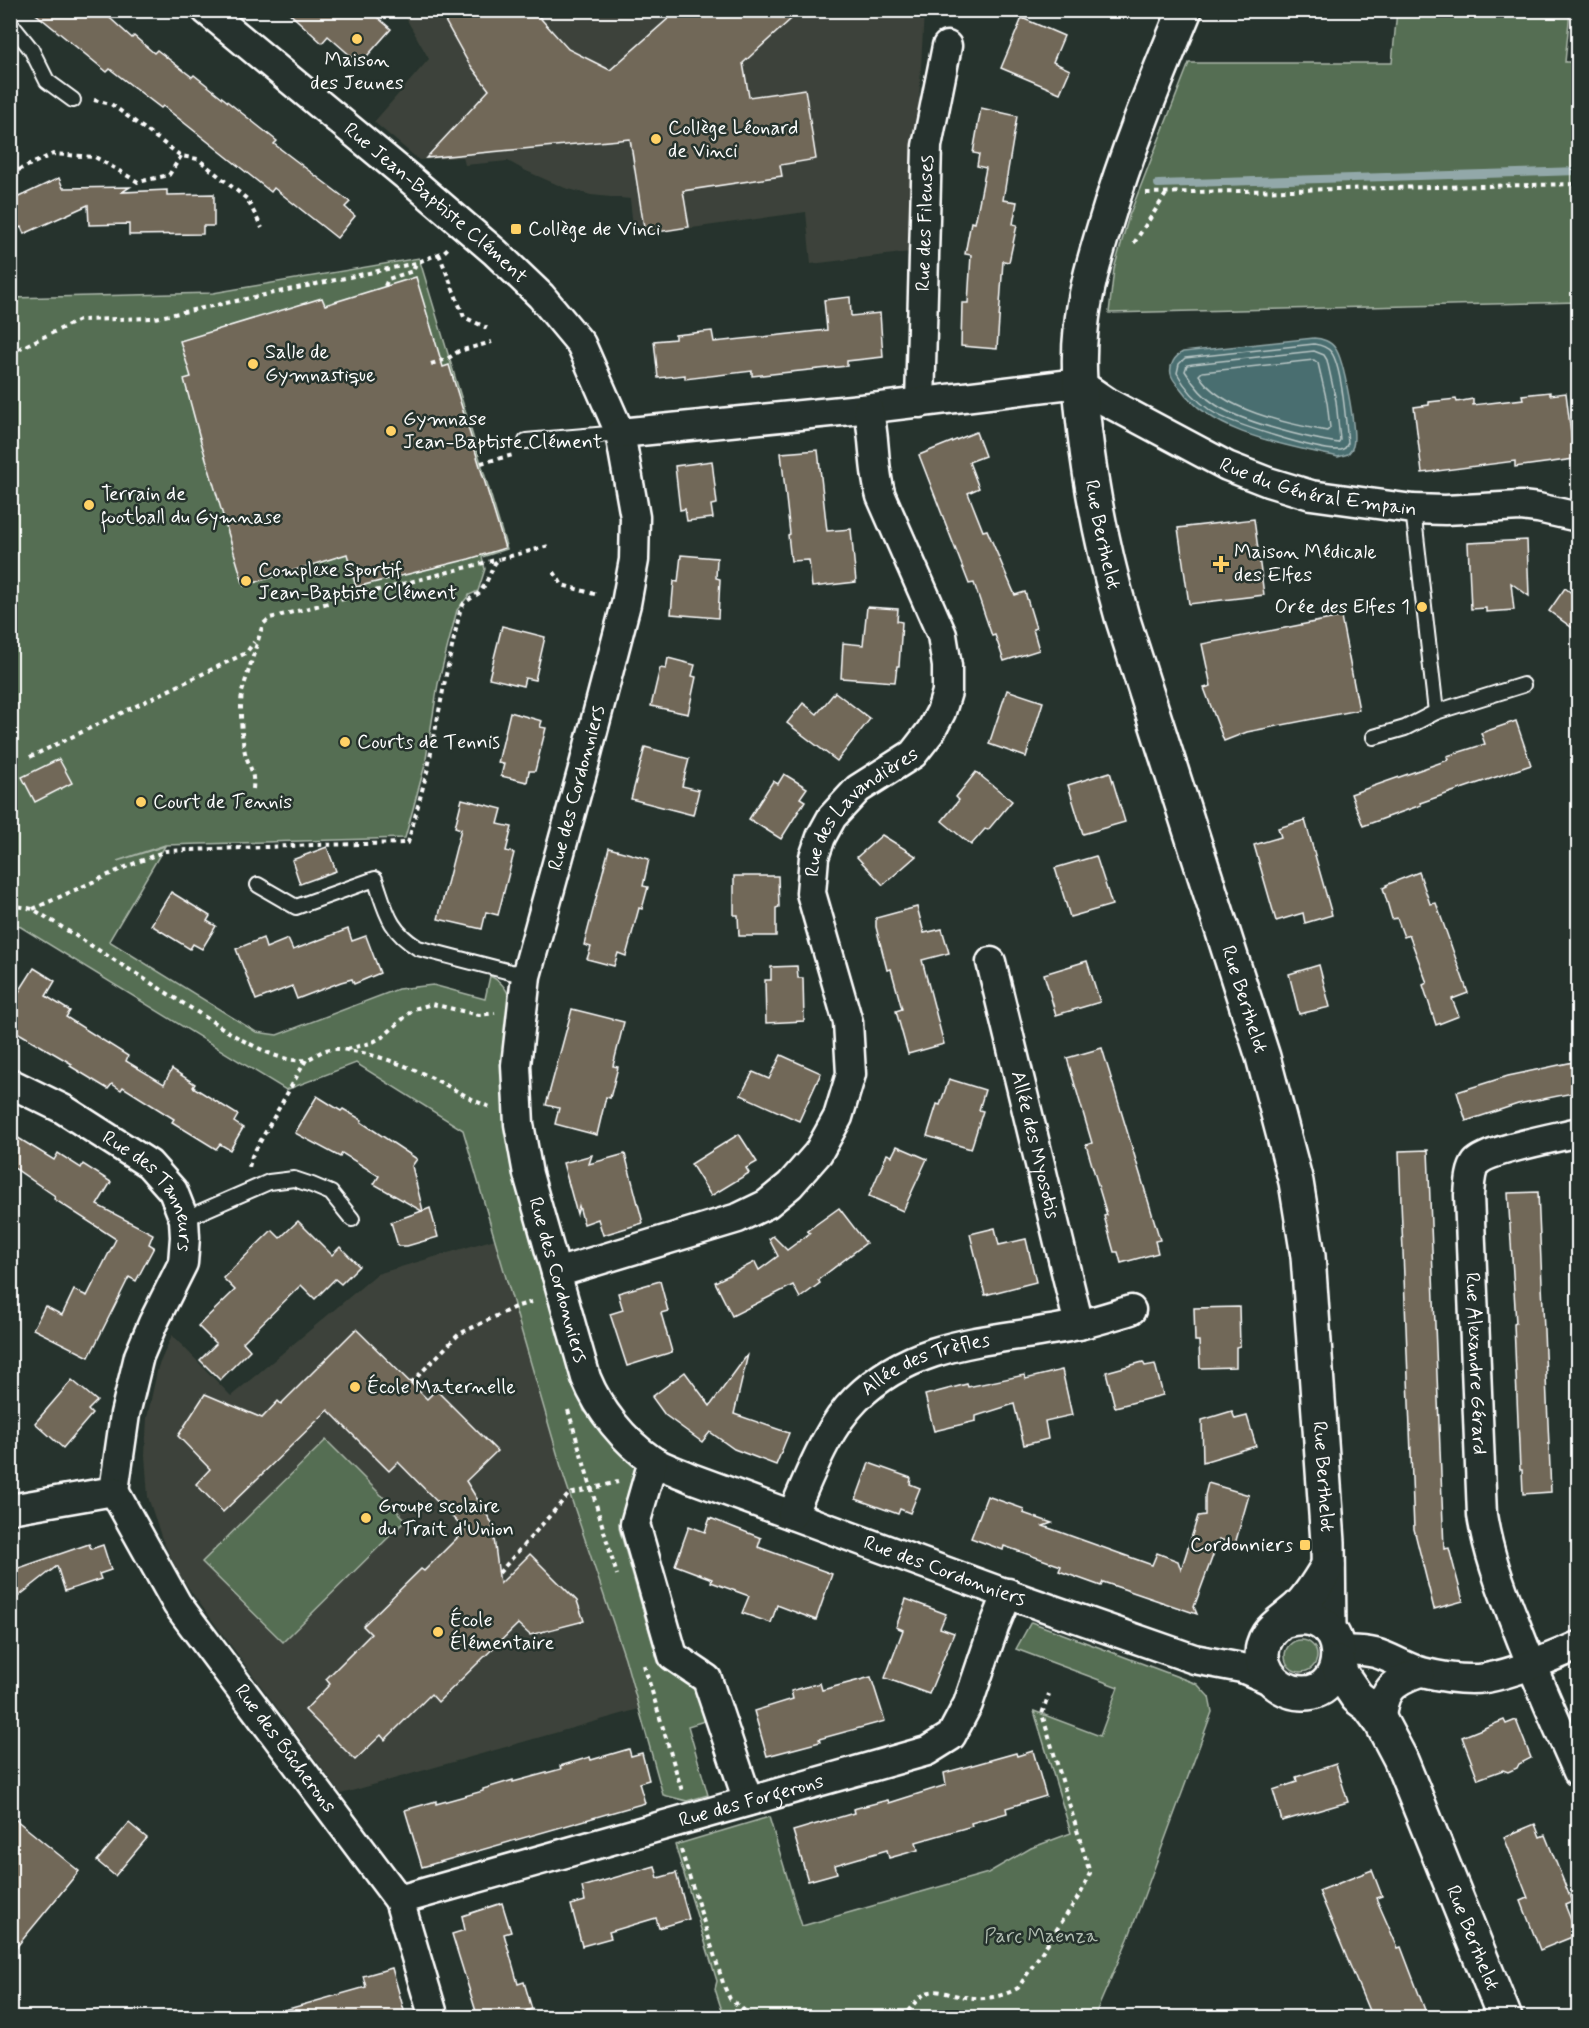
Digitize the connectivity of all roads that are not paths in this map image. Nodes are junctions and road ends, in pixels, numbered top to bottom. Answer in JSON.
{"nodes":[{"id":1,"x":206,"y":10,"type":"edge"},
{"id":2,"x":1185,"y":10,"type":"edge"},
{"id":3,"x":10,"y":23,"type":"edge"},
{"id":4,"x":947,"y":46,"type":"dead end"},
{"id":5,"x":73,"y":100,"type":"road end"},
{"id":6,"x":1079,"y":383,"type":"junction"},
{"id":7,"x":920,"y":403,"type":"junction"},
{"id":8,"x":868,"y":409,"type":"junction"},
{"id":9,"x":620,"y":433,"type":"junction"},
{"id":10,"x":526,"y":441,"type":"dead end"},
{"id":11,"x":1578,"y":495,"type":"edge"},
{"id":12,"x":1521,"y":506,"type":"junction"},
{"id":13,"x":1413,"y":509,"type":"junction"},
{"id":14,"x":1578,"y":517,"type":"edge"},
{"id":15,"x":1523,"y":685,"type":"dead end"},
{"id":16,"x":1436,"y":712,"type":"junction"},
{"id":17,"x":1374,"y":737,"type":"dead end"},
{"id":18,"x":258,"y":885,"type":"dead end"},
{"id":19,"x":991,"y":962,"type":"dead end"},
{"id":20,"x":526,"y":976,"type":"junction"},
{"id":21,"x":10,"y":1083,"type":"edge"},
{"id":22,"x":1578,"y":1132,"type":"edge"},
{"id":23,"x":184,"y":1219,"type":"junction"},
{"id":24,"x":352,"y":1219,"type":"dead end"},
{"id":25,"x":559,"y":1283,"type":"junction"},
{"id":26,"x":1131,"y":1310,"type":"dead end"},
{"id":27,"x":1079,"y":1325,"type":"junction"},
{"id":28,"x":650,"y":1472,"type":"junction"},
{"id":29,"x":114,"y":1491,"type":"junction"},
{"id":30,"x":10,"y":1509,"type":"edge"},
{"id":31,"x":792,"y":1515,"type":"junction"},
{"id":32,"x":1328,"y":1566,"type":"junction"},
{"id":33,"x":1008,"y":1593,"type":"junction"},
{"id":34,"x":1277,"y":1628,"type":"junction"},
{"id":35,"x":1578,"y":1646,"type":"edge"},
{"id":36,"x":1335,"y":1648,"type":"junction"},
{"id":37,"x":1208,"y":1662,"type":"junction"},
{"id":38,"x":1530,"y":1664,"type":"junction"},
{"id":39,"x":1420,"y":1672,"type":"junction"},
{"id":40,"x":1272,"y":1681,"type":"junction"},
{"id":41,"x":1313,"y":1692,"type":"junction"},
{"id":42,"x":1381,"y":1722,"type":"junction"},
{"id":43,"x":1400,"y":1758,"type":"junction"},
{"id":44,"x":1578,"y":1772,"type":"edge"},
{"id":45,"x":748,"y":1801,"type":"junction"},
{"id":46,"x":399,"y":1900,"type":"junction"},
{"id":47,"x":434,"y":2018,"type":"edge"},
{"id":48,"x":1505,"y":2018,"type":"edge"}],
"edges":[{"from":1,"to":9,"type":"street","name":"Rue Jean-Baptiste Clément"},
{"from":2,"to":6,"type":"street","name":"Rue Berthelot"},
{"from":3,"to":5,"type":"lane"},
{"from":4,"to":7,"type":"street","name":"Rue des Fileuses"},
{"from":6,"to":7,"type":"street"},
{"from":6,"to":13,"type":"street","name":"Rue du Général Empain"},
{"from":6,"to":32,"type":"street","name":"Rue Berthelot"},
{"from":7,"to":8,"type":"street"},
{"from":8,"to":9,"type":"street"},
{"from":8,"to":25,"type":"street","name":"Rue des Lavandières"},
{"from":9,"to":10,"type":"lane"},
{"from":9,"to":20,"type":"street","name":"Rue des Cordonniers"},
{"from":11,"to":12,"type":"street"},
{"from":12,"to":13,"type":"street","name":"Rue du Général Empain"},
{"from":12,"to":14,"type":"street","name":"Rue du Général Empain"},
{"from":13,"to":16,"type":"lane"},
{"from":15,"to":16,"type":"lane"},
{"from":16,"to":17,"type":"lane"},
{"from":18,"to":20,"type":"lane"},
{"from":19,"to":27,"type":"street","name":"Allée des Myosotis"},
{"from":20,"to":25,"type":"street","name":"Rue des Cordonniers"},
{"from":21,"to":23,"type":"street","name":"Rue des Tanneurs"},
{"from":22,"to":38,"type":"street","name":"Rue Alexandre Gérard"},
{"from":23,"to":24,"type":"lane"},
{"from":23,"to":29,"type":"street","name":"Rue des Tanneurs"},
{"from":25,"to":28,"type":"street","name":"Rue des Cordonniers"},
{"from":26,"to":27,"type":"street","name":"Allée des Trèfles"},
{"from":27,"to":31,"type":"street","name":"Allée des Trèfles"},
{"from":28,"to":31,"type":"street","name":"Rue des Cordonniers"},
{"from":28,"to":45,"type":"street"},
{"from":29,"to":30,"type":"street"},
{"from":29,"to":46,"type":"street","name":"Rue des Bûcherons"},
{"from":31,"to":33,"type":"street","name":"Rue des Cordonniers"},
{"from":32,"to":34,"type":"street"},
{"from":32,"to":36,"type":"street","name":"Rue Berthelot"},
{"from":33,"to":37,"type":"street","name":"Rue des Cordonniers"},
{"from":33,"to":45,"type":"street","name":"Rue des Forgerons"},
{"from":34,"to":36,"type":"street"},
{"from":34,"to":37,"type":"street"},
{"from":34,"to":40,"type":"street"},
{"from":35,"to":38,"type":"street"},
{"from":36,"to":39,"type":"street"},
{"from":36,"to":41,"type":"street"},
{"from":36,"to":42,"type":"street","name":"Rue Berthelot"},
{"from":37,"to":40,"type":"street","name":"Rue des Cordonniers"},
{"from":38,"to":39,"type":"street"},
{"from":38,"to":44,"type":"street"},
{"from":39,"to":42,"type":"street"},
{"from":40,"to":41,"type":"street"},
{"from":41,"to":43,"type":"street","name":"Rue Berthelot"},
{"from":42,"to":43,"type":"street","name":"Rue Berthelot"},
{"from":43,"to":48,"type":"street","name":"Rue Berthelot"},
{"from":45,"to":46,"type":"street","name":"Rue des Forgerons"},
{"from":46,"to":47,"type":"street","name":"Rue des Bûcherons"}]}
